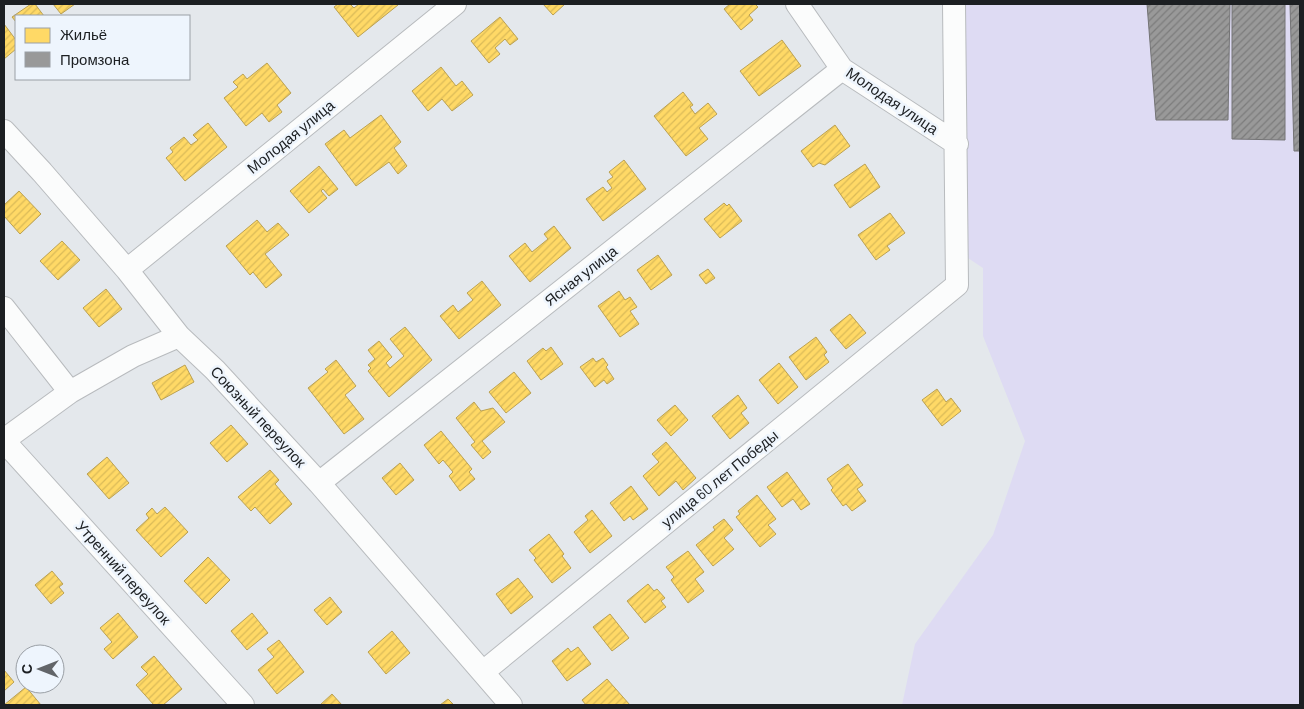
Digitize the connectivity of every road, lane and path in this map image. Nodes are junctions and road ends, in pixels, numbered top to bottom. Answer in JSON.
{"nodes":[{"id":1,"x":455,"y":4,"type":"edge"},
{"id":2,"x":797,"y":4,"type":"edge"},
{"id":3,"x":954,"y":4,"type":"edge"},
{"id":4,"x":842,"y":69,"type":"junction"},
{"id":5,"x":4,"y":131,"type":"edge"},
{"id":6,"x":957,"y":144,"type":"junction"},
{"id":7,"x":126,"y":270,"type":"junction"},
{"id":8,"x":4,"y":308,"type":"edge"},
{"id":9,"x":179,"y":336,"type":"junction"},
{"id":10,"x":70,"y":392,"type":"junction"},
{"id":11,"x":4,"y":441,"type":"edge"},
{"id":12,"x":319,"y":483,"type":"junction"},
{"id":13,"x":483,"y":672,"type":"junction"},
{"id":14,"x":243,"y":705,"type":"edge"},
{"id":15,"x":511,"y":705,"type":"edge"}],
"edges":[{"from":1,"to":7,"type":"street","name":"Молодая улица"},
{"from":2,"to":4,"type":"street","name":"Молодая улица"},
{"from":3,"to":6,"type":"street"},
{"from":4,"to":6,"type":"street","name":"Молодая улица"},
{"from":4,"to":12,"type":"street","name":"Ясная улица"},
{"from":5,"to":7,"type":"street","name":"Союзный переулок"},
{"from":6,"to":13,"type":"street","name":"улица 60 лет Победы"},
{"from":7,"to":9,"type":"street","name":"Союзный переулок"},
{"from":8,"to":10,"type":"street"},
{"from":9,"to":10,"type":"street"},
{"from":9,"to":12,"type":"street","name":"Союзный переулок"},
{"from":10,"to":11,"type":"street"},
{"from":11,"to":14,"type":"street","name":"Утренний переулок"},
{"from":12,"to":13,"type":"street","name":"Союзный переулок"},
{"from":13,"to":15,"type":"street","name":"Союзный переулок"}]}
